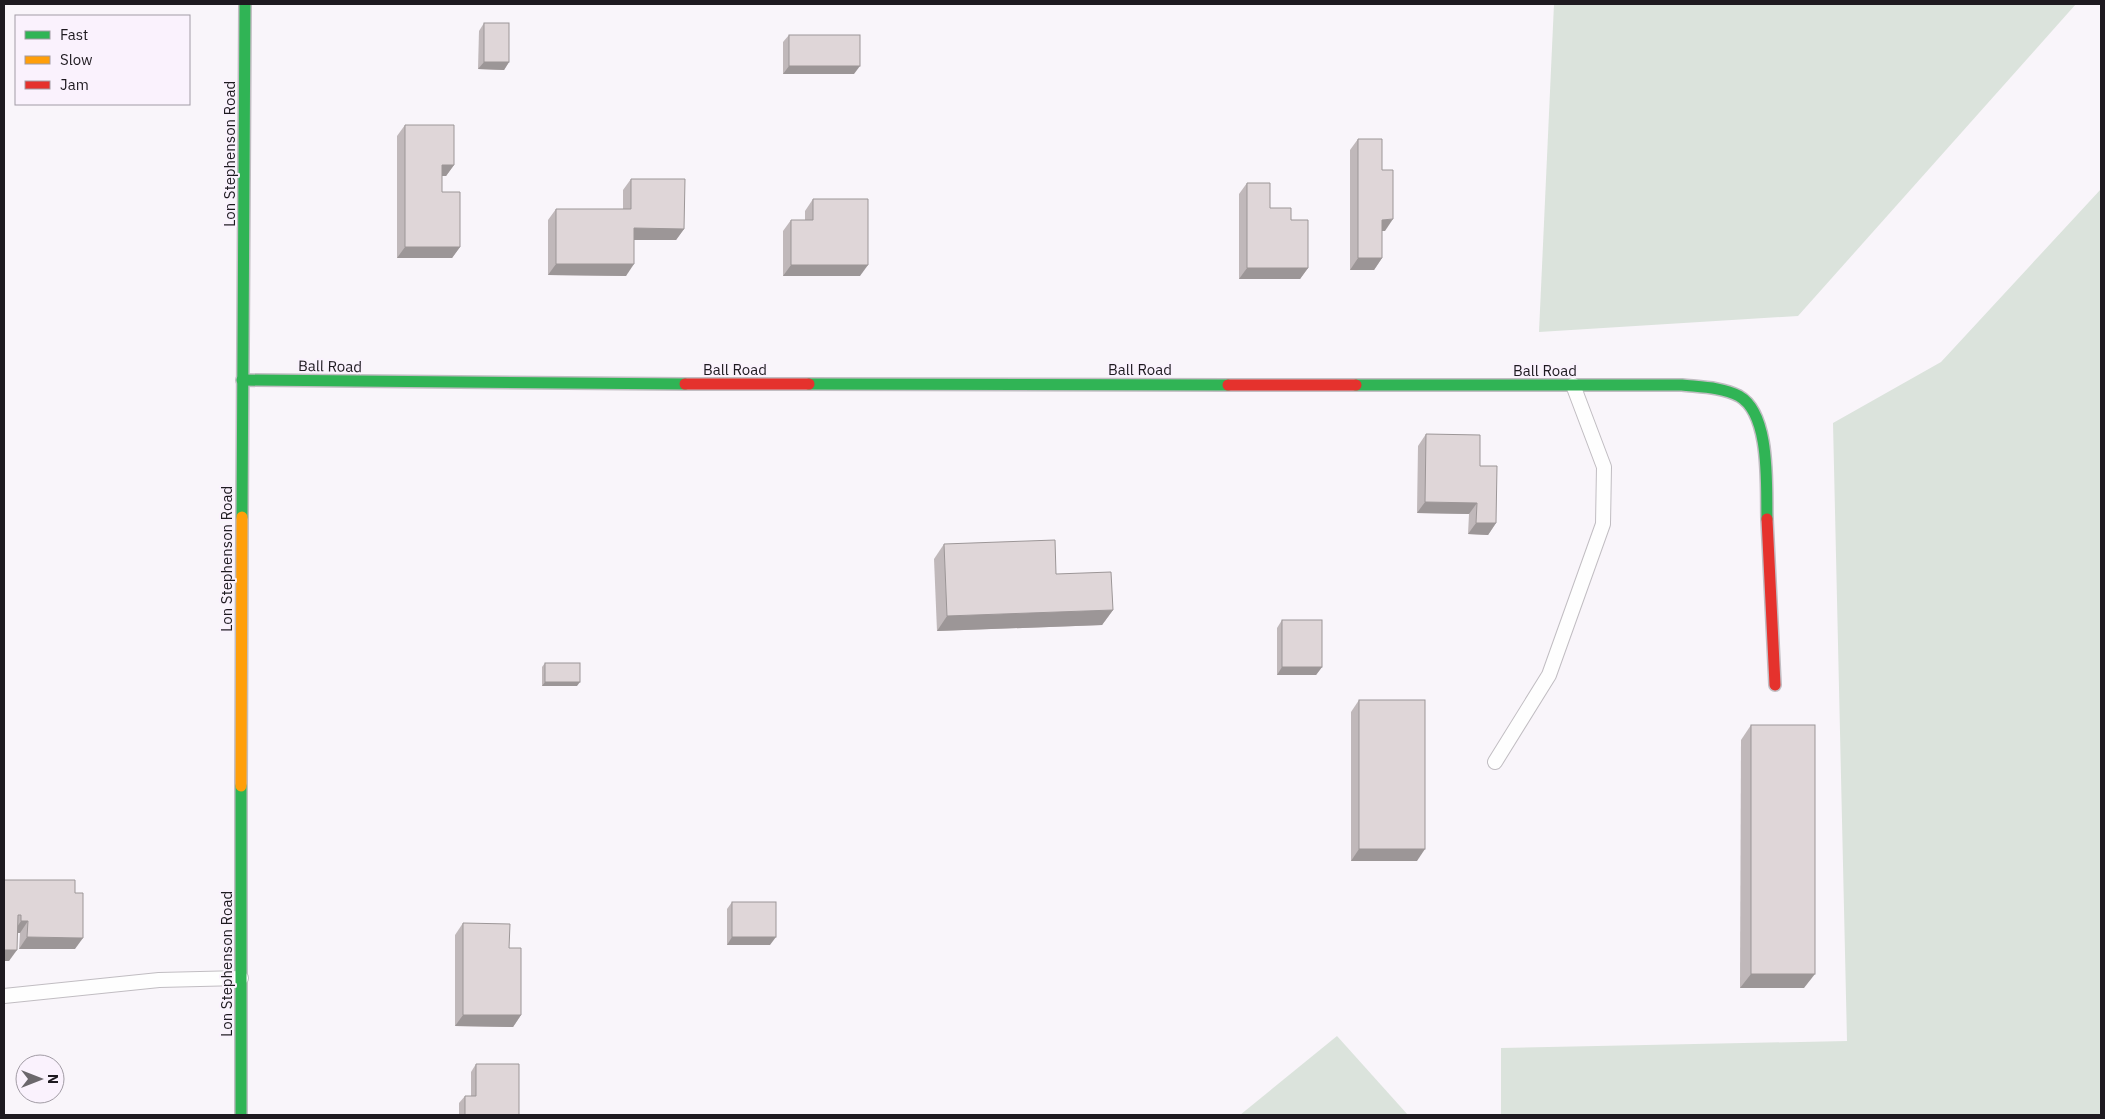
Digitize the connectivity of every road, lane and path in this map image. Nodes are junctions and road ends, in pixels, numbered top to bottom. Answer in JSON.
{"nodes":[{"id":1,"x":245,"y":4,"type":"edge"},
{"id":2,"x":242,"y":380,"type":"junction"},
{"id":3,"x":1573,"y":385,"type":"junction"},
{"id":4,"x":1775,"y":685,"type":"dead end"},
{"id":5,"x":1495,"y":762,"type":"dead end"},
{"id":6,"x":240,"y":978,"type":"junction"},
{"id":7,"x":4,"y":996,"type":"edge"},
{"id":8,"x":240,"y":1115,"type":"edge"}],
"edges":[{"from":1,"to":2,"type":"street","name":"Lon Stephenson Road"},
{"from":2,"to":3,"type":"street","name":"Ball Road"},
{"from":2,"to":6,"type":"street","name":"Lon Stephenson Road"},
{"from":3,"to":4,"type":"street","name":"Ball Road"},
{"from":3,"to":5,"type":"lane"},
{"from":6,"to":7,"type":"lane"},
{"from":6,"to":8,"type":"street","name":"Lon Stephenson Road"}]}
